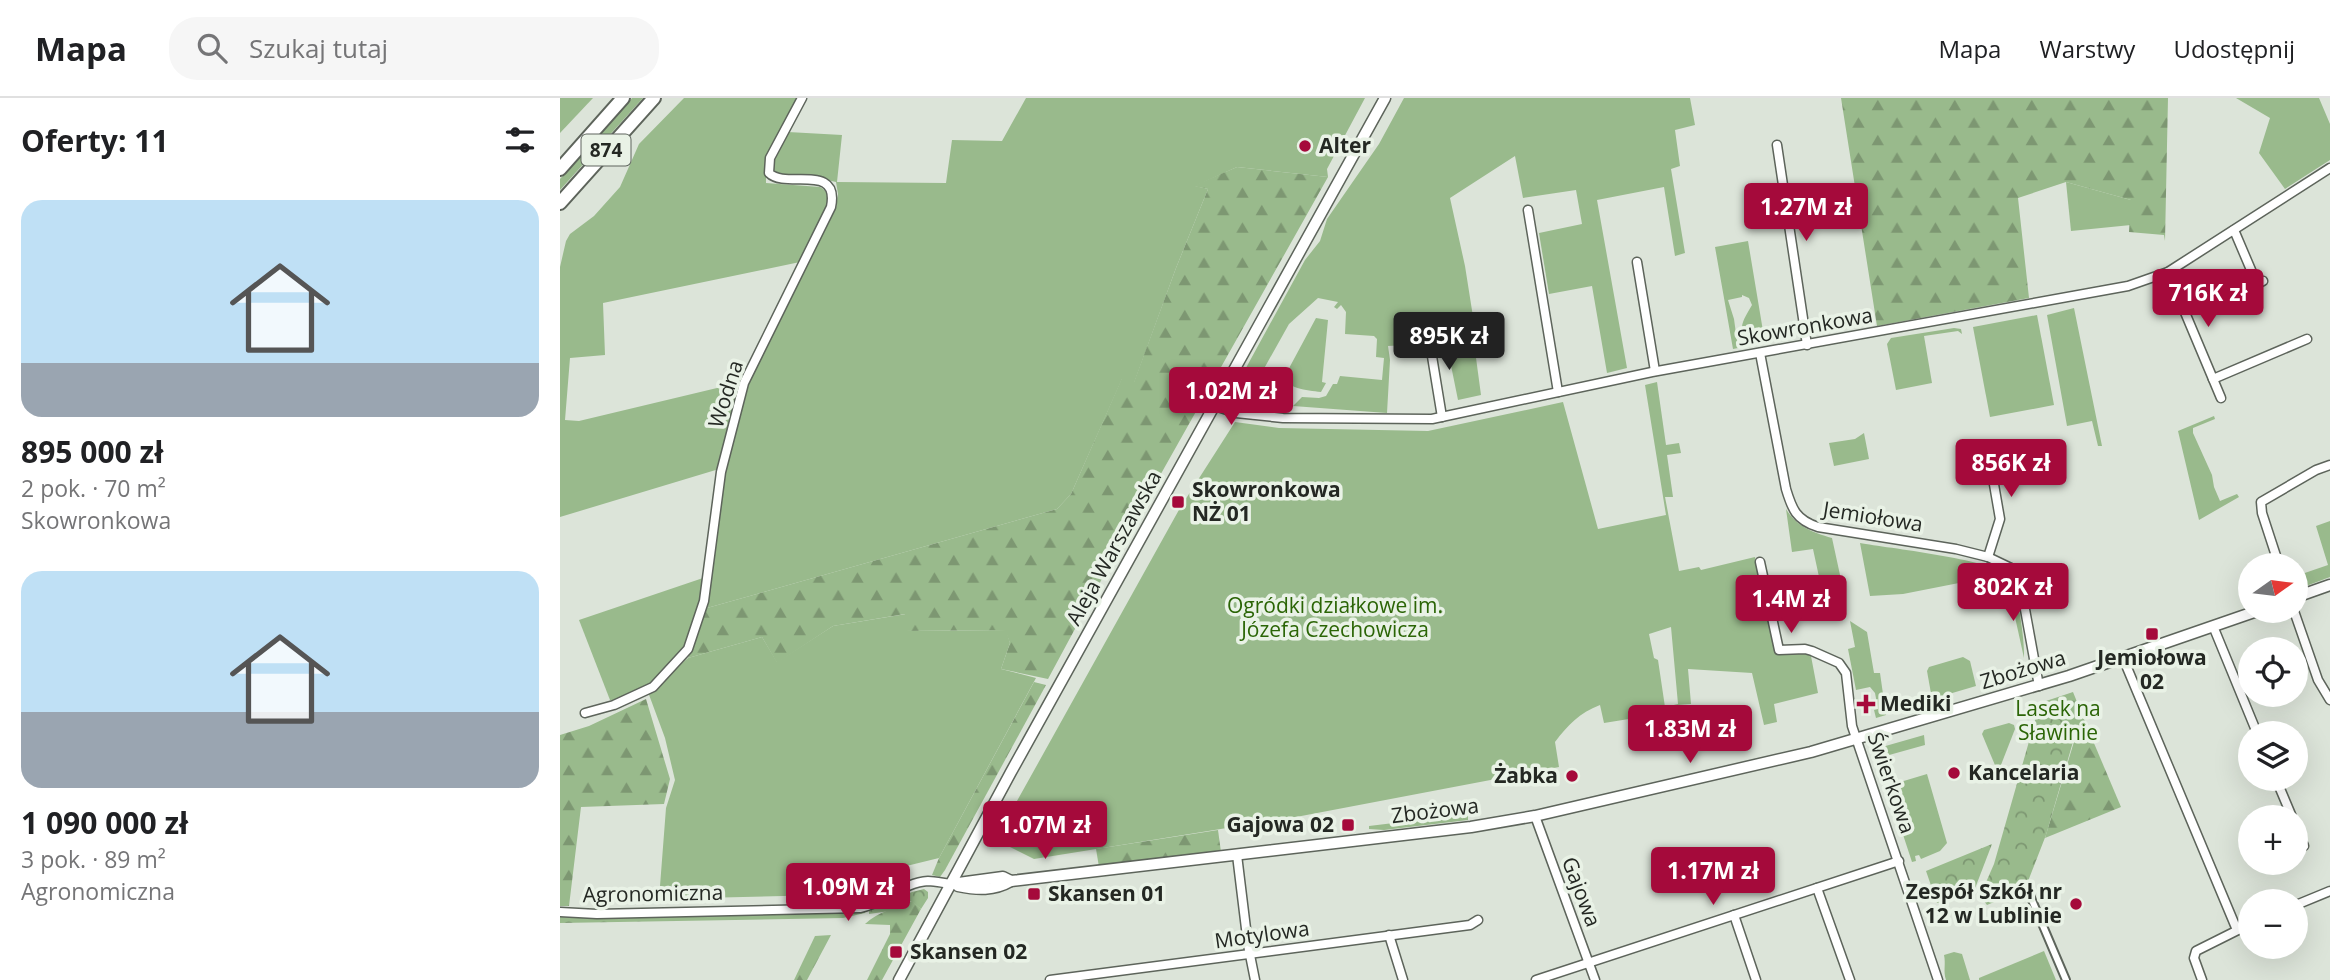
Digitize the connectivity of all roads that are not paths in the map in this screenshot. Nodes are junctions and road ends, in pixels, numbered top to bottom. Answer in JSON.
{"nodes":[{"id":1,"x":623,"y":98,"type":"edge"},
{"id":2,"x":653,"y":98,"type":"edge"},
{"id":3,"x":802,"y":98,"type":"edge"},
{"id":4,"x":1385,"y":98,"type":"edge"},
{"id":5,"x":1777,"y":145,"type":"dead end"},
{"id":6,"x":2330,"y":168,"type":"edge"},
{"id":7,"x":560,"y":169,"type":"edge"},
{"id":8,"x":560,"y":203,"type":"edge"},
{"id":9,"x":1528,"y":210,"type":"dead end"},
{"id":10,"x":2234,"y":230,"type":"junction"},
{"id":11,"x":1637,"y":262,"type":"dead end"},
{"id":12,"x":2168,"y":272,"type":"junction"},
{"id":13,"x":2263,"y":281,"type":"dead end"},
{"id":14,"x":1428,"y":331,"type":"dead end"},
{"id":15,"x":2307,"y":339,"type":"dead end"},
{"id":16,"x":1807,"y":345,"type":"junction"},
{"id":17,"x":1760,"y":353,"type":"junction"},
{"id":18,"x":1655,"y":371,"type":"junction"},
{"id":19,"x":2213,"y":379,"type":"junction"},
{"id":20,"x":1224,"y":391,"type":"junction"},
{"id":21,"x":1558,"y":392,"type":"junction"},
{"id":22,"x":2221,"y":398,"type":"dead end"},
{"id":23,"x":1215,"y":406,"type":"junction"},
{"id":24,"x":1255,"y":415,"type":"junction"},
{"id":25,"x":1442,"y":417,"type":"junction"},
{"id":26,"x":2330,"y":465,"type":"edge"},
{"id":27,"x":1984,"y":469,"type":"dead end"},
{"id":28,"x":2275,"y":553,"type":"edge"},
{"id":29,"x":1988,"y":557,"type":"junction"},
{"id":30,"x":1760,"y":562,"type":"dead end"},
{"id":31,"x":2330,"y":585,"type":"edge"},
{"id":32,"x":2308,"y":593,"type":"edge"},
{"id":33,"x":2238,"y":617,"type":"edge"},
{"id":34,"x":2298,"y":623,"type":"edge"},
{"id":35,"x":2213,"y":626,"type":"junction"},
{"id":36,"x":2123,"y":658,"type":"junction"},
{"id":37,"x":2039,"y":686,"type":"junction"},
{"id":38,"x":2330,"y":700,"type":"edge"},
{"id":39,"x":585,"y":713,"type":"dead end"},
{"id":40,"x":2252,"y":721,"type":"edge"},
{"id":41,"x":1857,"y":739,"type":"junction"},
{"id":42,"x":1535,"y":816,"type":"junction"},
{"id":43,"x":1237,"y":855,"type":"junction"},
{"id":44,"x":1899,"y":861,"type":"junction"},
{"id":45,"x":951,"y":884,"type":"junction"},
{"id":46,"x":1817,"y":888,"type":"junction"},
{"id":47,"x":2330,"y":891,"type":"edge"},
{"id":48,"x":2029,"y":893,"type":"dead end"},
{"id":49,"x":2308,"y":900,"type":"edge"},
{"id":50,"x":560,"y":912,"type":"edge"},
{"id":51,"x":1734,"y":915,"type":"junction"},
{"id":52,"x":1478,"y":920,"type":"dead end"},
{"id":53,"x":2237,"y":930,"type":"joint"},
{"id":54,"x":1389,"y":935,"type":"junction"},
{"id":55,"x":1249,"y":955,"type":"junction"},
{"id":56,"x":1589,"y":963,"type":"junction"},
{"id":57,"x":898,"y":980,"type":"edge"},
{"id":58,"x":1051,"y":980,"type":"edge"},
{"id":59,"x":1255,"y":980,"type":"edge"},
{"id":60,"x":1403,"y":980,"type":"edge"},
{"id":61,"x":1536,"y":980,"type":"edge"},
{"id":62,"x":1595,"y":980,"type":"edge"},
{"id":63,"x":1756,"y":980,"type":"edge"},
{"id":64,"x":1850,"y":980,"type":"edge"},
{"id":65,"x":1938,"y":980,"type":"edge"},
{"id":66,"x":2066,"y":980,"type":"edge"},
{"id":67,"x":2202,"y":980,"type":"edge"}],
"edges":[{"from":1,"to":7,"type":"main road","number":"874"},
{"from":2,"to":8,"type":"main road","number":"874"},
{"from":3,"to":39,"type":"street","name":"Wodna"},
{"from":4,"to":20,"type":"street","name":"Aleja Warszawska"},
{"from":5,"to":16,"type":"street"},
{"from":6,"to":10,"type":"street","name":"Skowronkowa"},
{"from":9,"to":21,"type":"street"},
{"from":10,"to":12,"type":"street","name":"Skowronkowa"},
{"from":10,"to":13,"type":"street"},
{"from":11,"to":18,"type":"street"},
{"from":12,"to":16,"type":"street","name":"Skowronkowa"},
{"from":12,"to":19,"type":"street"},
{"from":14,"to":25,"type":"street"},
{"from":15,"to":19,"type":"street"},
{"from":16,"to":17,"type":"street","name":"Skowronkowa"},
{"from":17,"to":18,"type":"street","name":"Skowronkowa"},
{"from":17,"to":29,"type":"street","name":"Jemiołowa"},
{"from":18,"to":21,"type":"street","name":"Skowronkowa"},
{"from":19,"to":22,"type":"street"},
{"from":20,"to":23,"type":"street","name":"Aleja Warszawska"},
{"from":20,"to":24,"type":"street"},
{"from":21,"to":25,"type":"street","name":"Skowronkowa"},
{"from":23,"to":24,"type":"street","name":"Skowronkowa"},
{"from":23,"to":45,"type":"street","name":"Aleja Warszawska"},
{"from":24,"to":25,"type":"street","name":"Skowronkowa"},
{"from":26,"to":28,"type":"street"},
{"from":27,"to":29,"type":"street"},
{"from":29,"to":37,"type":"street","name":"Jemiołowa"},
{"from":30,"to":41,"type":"street","name":"Świerkowa"},
{"from":31,"to":32,"type":"street"},
{"from":33,"to":35,"type":"street","name":"Zbożowa"},
{"from":34,"to":38,"type":"street"},
{"from":35,"to":36,"type":"street","name":"Zbożowa"},
{"from":35,"to":40,"type":"street"},
{"from":36,"to":37,"type":"street","name":"Zbożowa"},
{"from":36,"to":53,"type":"street"},
{"from":37,"to":41,"type":"street","name":"Zbożowa"},
{"from":41,"to":42,"type":"street","name":"Zbożowa"},
{"from":41,"to":44,"type":"street","name":"Świerkowa"},
{"from":42,"to":43,"type":"street","name":"Zbożowa"},
{"from":42,"to":56,"type":"street","name":"Gajowa"},
{"from":43,"to":45,"type":"street","name":"Zbożowa"},
{"from":43,"to":55,"type":"street"},
{"from":44,"to":46,"type":"street"},
{"from":44,"to":65,"type":"street","name":"Świerkowa"},
{"from":45,"to":50,"type":"street","name":"Agronomiczna"},
{"from":45,"to":57,"type":"street","name":"Aleja Warszawska"},
{"from":46,"to":51,"type":"street"},
{"from":46,"to":64,"type":"street"},
{"from":47,"to":49,"type":"street"},
{"from":48,"to":66,"type":"street"},
{"from":51,"to":56,"type":"street"},
{"from":51,"to":63,"type":"street"},
{"from":52,"to":54,"type":"street","name":"Motylowa"},
{"from":53,"to":67,"type":"street"},
{"from":54,"to":55,"type":"street","name":"Motylowa"},
{"from":54,"to":60,"type":"street"},
{"from":55,"to":58,"type":"street","name":"Motylowa"},
{"from":55,"to":59,"type":"street"},
{"from":56,"to":61,"type":"street"},
{"from":56,"to":62,"type":"street","name":"Gajowa"}]}
